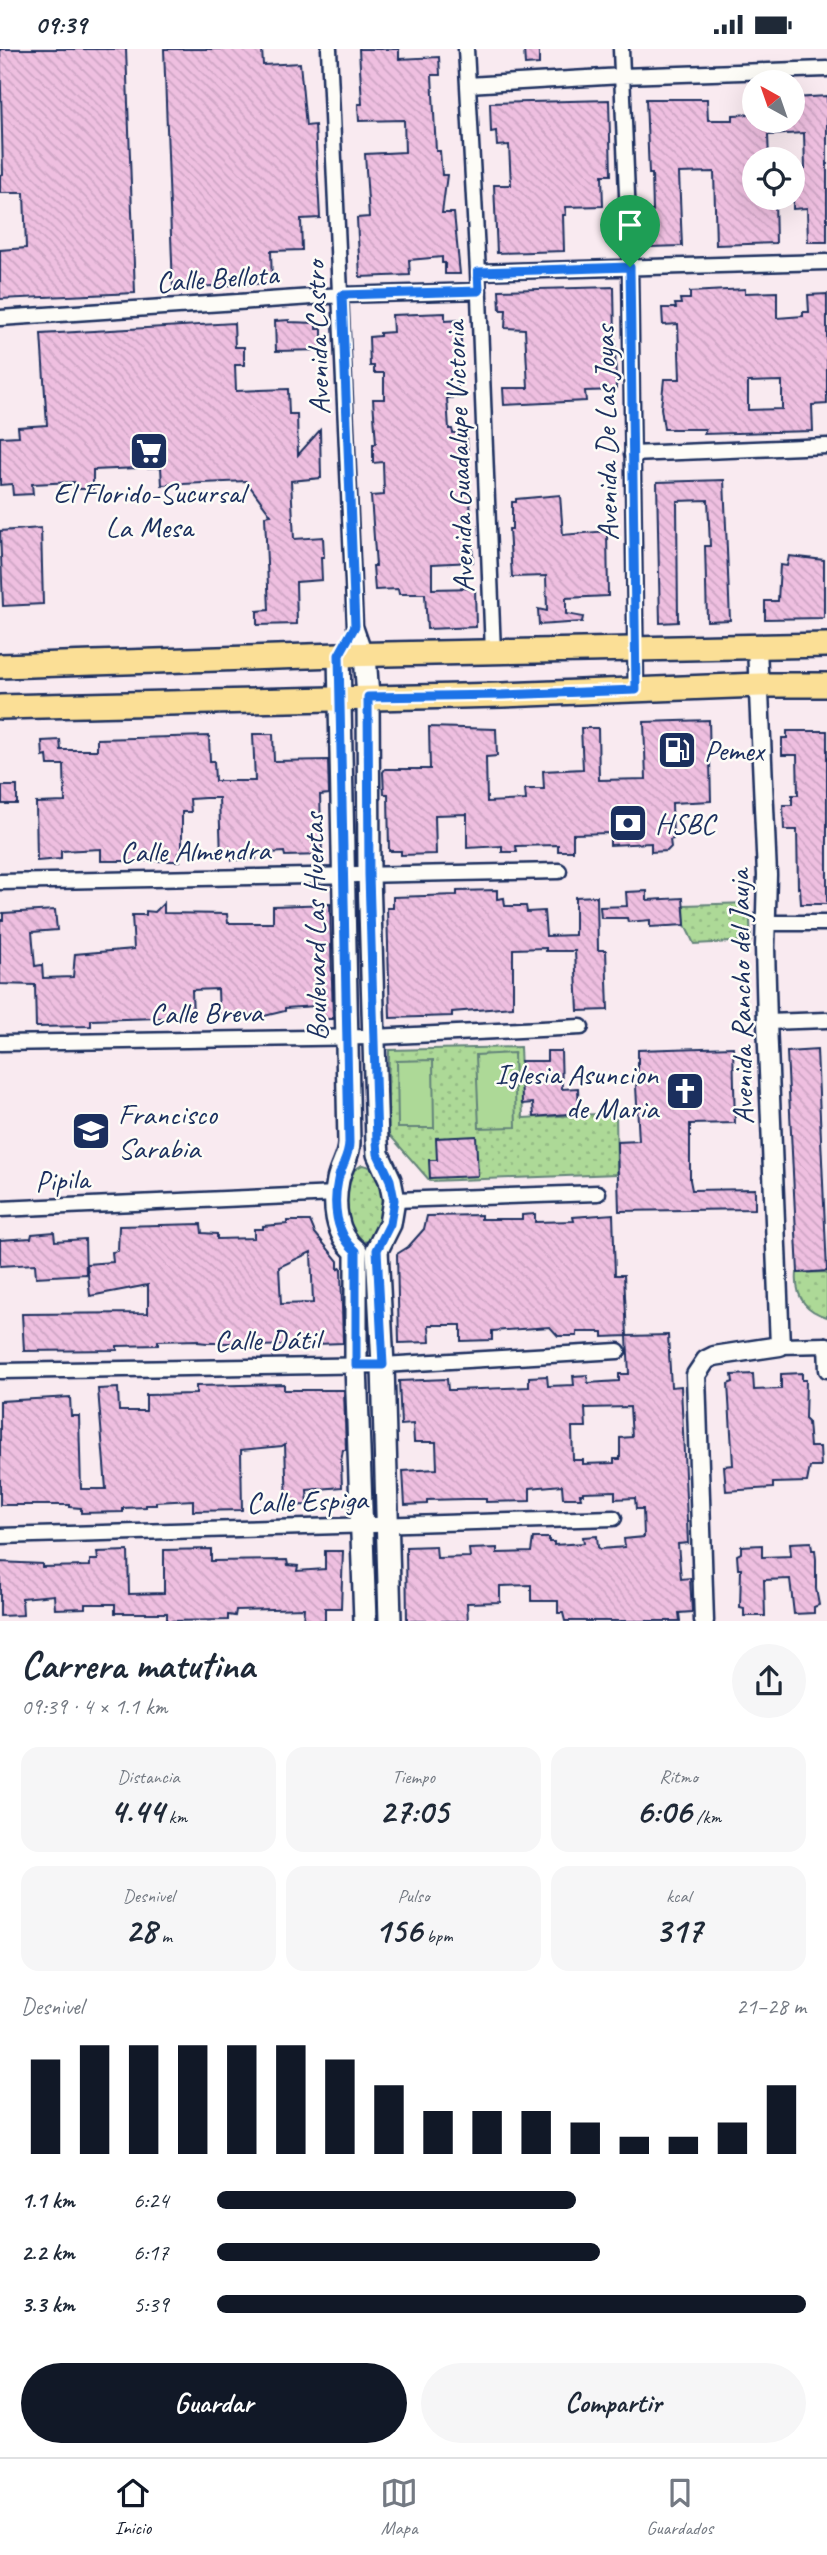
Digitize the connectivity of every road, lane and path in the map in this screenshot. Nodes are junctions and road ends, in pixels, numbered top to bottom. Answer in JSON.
{"nodes":[{"id":1,"x":329,"y":49,"type":"edge"},
{"id":2,"x":467,"y":49,"type":"edge"},
{"id":3,"x":621,"y":49,"type":"edge"},
{"id":4,"x":827,"y":69,"type":"edge"},
{"id":5,"x":622,"y":76,"type":"junction"},
{"id":6,"x":468,"y":85,"type":"junction"},
{"id":7,"x":827,"y":262,"type":"edge"},
{"id":8,"x":630,"y":267,"type":"junction"},
{"id":9,"x":478,"y":272,"type":"junction"},
{"id":10,"x":479,"y":291,"type":"junction"},
{"id":11,"x":342,"y":295,"type":"junction"},
{"id":12,"x":0,"y":318,"type":"edge"},
{"id":13,"x":827,"y":446,"type":"edge"},
{"id":14,"x":632,"y":454,"type":"junction"},
{"id":15,"x":355,"y":626,"type":"junction"},
{"id":16,"x":827,"y":645,"type":"edge"},
{"id":17,"x":636,"y":647,"type":"junction"},
{"id":18,"x":757,"y":647,"type":"junction"},
{"id":19,"x":493,"y":652,"type":"junction"},
{"id":20,"x":339,"y":655,"type":"junction"},
{"id":21,"x":365,"y":655,"type":"junction"},
{"id":22,"x":0,"y":666,"type":"edge"},
{"id":23,"x":760,"y":685,"type":"junction"},
{"id":24,"x":827,"y":685,"type":"edge"},
{"id":25,"x":636,"y":690,"type":"junction"},
{"id":26,"x":340,"y":697,"type":"junction"},
{"id":27,"x":368,"y":697,"type":"junction"},
{"id":28,"x":0,"y":707,"type":"edge"},
{"id":29,"x":559,"y":871,"type":"dead end"},
{"id":30,"x":343,"y":874,"type":"junction"},
{"id":31,"x":369,"y":875,"type":"junction"},
{"id":32,"x":0,"y":882,"type":"edge"},
{"id":33,"x":766,"y":923,"type":"junction"},
{"id":34,"x":827,"y":923,"type":"edge"},
{"id":35,"x":827,"y":1020,"type":"edge"},
{"id":36,"x":767,"y":1022,"type":"junction"},
{"id":37,"x":581,"y":1027,"type":"dead end"},
{"id":38,"x":347,"y":1036,"type":"junction"},
{"id":39,"x":373,"y":1037,"type":"junction"},
{"id":40,"x":0,"y":1043,"type":"edge"},
{"id":41,"x":378,"y":1154,"type":"junction"},
{"id":42,"x":349,"y":1155,"type":"junction"},
{"id":43,"x":598,"y":1192,"type":"dead end"},
{"id":44,"x":336,"y":1194,"type":"junction"},
{"id":45,"x":394,"y":1200,"type":"junction"},
{"id":46,"x":0,"y":1209,"type":"edge"},
{"id":47,"x":366,"y":1250,"type":"junction"},
{"id":48,"x":826,"y":1345,"type":"edge"},
{"id":49,"x":780,"y":1346,"type":"junction"},
{"id":50,"x":618,"y":1351,"type":"dead end"},
{"id":51,"x":356,"y":1365,"type":"junction"},
{"id":52,"x":383,"y":1365,"type":"junction"},
{"id":53,"x":827,"y":1370,"type":"edge"},
{"id":54,"x":0,"y":1371,"type":"edge"},
{"id":55,"x":614,"y":1518,"type":"dead end"},
{"id":56,"x":388,"y":1525,"type":"junction"},
{"id":57,"x":362,"y":1526,"type":"junction"},
{"id":58,"x":0,"y":1536,"type":"edge"},
{"id":59,"x":365,"y":1621,"type":"edge"},
{"id":60,"x":390,"y":1621,"type":"edge"},
{"id":61,"x":704,"y":1621,"type":"edge"}],
"edges":[{"from":1,"to":11,"type":"street","name":"Avenida Castro"},
{"from":2,"to":6,"type":"street","name":"Avenida Guadalupe Victoria"},
{"from":3,"to":5,"type":"street","name":"Avenida De Las Joyas"},
{"from":4,"to":5,"type":"street"},
{"from":5,"to":6,"type":"street"},
{"from":5,"to":8,"type":"street","name":"Avenida De Las Joyas"},
{"from":6,"to":9,"type":"street","name":"Avenida Guadalupe Victoria"},
{"from":7,"to":8,"type":"street"},
{"from":8,"to":9,"type":"street"},
{"from":8,"to":14,"type":"street","name":"Avenida De Las Joyas"},
{"from":9,"to":10,"type":"street","name":"Avenida Guadalupe Victoria"},
{"from":10,"to":11,"type":"street","name":"Calle Bellota"},
{"from":10,"to":19,"type":"street","name":"Avenida Guadalupe Victoria"},
{"from":11,"to":12,"type":"street","name":"Calle Bellota"},
{"from":11,"to":15,"type":"street","name":"Avenida Castro"},
{"from":13,"to":14,"type":"street"},
{"from":14,"to":17,"type":"street","name":"Avenida De Las Joyas"},
{"from":15,"to":20,"type":"street"},
{"from":15,"to":21,"type":"street","name":"Avenida Castro"},
{"from":16,"to":18,"type":"main road"},
{"from":17,"to":18,"type":"main road"},
{"from":17,"to":19,"type":"main road"},
{"from":17,"to":25,"type":"street","name":"Avenida De Las Joyas"},
{"from":18,"to":23,"type":"street","name":"Avenida Rancho del Jauja"},
{"from":19,"to":21,"type":"main road"},
{"from":20,"to":21,"type":"main road"},
{"from":20,"to":22,"type":"main road"},
{"from":20,"to":26,"type":"main road","name":"Boulevard Las Huertas"},
{"from":21,"to":27,"type":"main road","name":"Boulevard Las Huertas"},
{"from":23,"to":24,"type":"main road"},
{"from":23,"to":25,"type":"main road"},
{"from":23,"to":33,"type":"street","name":"Avenida Rancho del Jauja"},
{"from":25,"to":27,"type":"main road"},
{"from":26,"to":27,"type":"main road"},
{"from":26,"to":28,"type":"main road"},
{"from":26,"to":30,"type":"main road","name":"Boulevard Las Huertas"},
{"from":27,"to":31,"type":"main road","name":"Boulevard Las Huertas"},
{"from":29,"to":31,"type":"street","name":"Calle Almendra"},
{"from":30,"to":31,"type":"street","name":"Calle Almendra"},
{"from":30,"to":32,"type":"street","name":"Calle Almendra"},
{"from":30,"to":38,"type":"main road","name":"Boulevard Las Huertas"},
{"from":31,"to":39,"type":"main road","name":"Boulevard Las Huertas"},
{"from":33,"to":34,"type":"street"},
{"from":33,"to":36,"type":"street","name":"Avenida Rancho del Jauja"},
{"from":35,"to":36,"type":"street"},
{"from":36,"to":49,"type":"street","name":"Avenida Rancho del Jauja"},
{"from":37,"to":39,"type":"street","name":"Calle Breva"},
{"from":38,"to":39,"type":"street","name":"Calle Breva"},
{"from":38,"to":40,"type":"street","name":"Calle Breva"},
{"from":38,"to":42,"type":"main road","name":"Boulevard Las Huertas"},
{"from":39,"to":41,"type":"main road","name":"Boulevard Las Huertas"},
{"from":41,"to":42,"type":"main road"},
{"from":41,"to":45,"type":"main road","name":"Boulevard Las Huertas"},
{"from":42,"to":44,"type":"main road","name":"Boulevard Las Huertas"},
{"from":43,"to":45,"type":"street"},
{"from":44,"to":46,"type":"street","name":"Pipila"},
{"from":44,"to":47,"type":"main road","name":"Boulevard Las Huertas"},
{"from":45,"to":47,"type":"main road","name":"Boulevard Las Huertas"},
{"from":47,"to":51,"type":"main road","name":"Boulevard Las Huertas"},
{"from":47,"to":52,"type":"main road","name":"Boulevard Las Huertas"},
{"from":48,"to":49,"type":"street"},
{"from":48,"to":53,"type":"street"},
{"from":49,"to":61,"type":"street"},
{"from":50,"to":52,"type":"street","name":"Calle Dátil"},
{"from":51,"to":52,"type":"street","name":"Calle Dátil"},
{"from":51,"to":54,"type":"street","name":"Calle Dátil"},
{"from":51,"to":57,"type":"main road","name":"Boulevard Las Huertas"},
{"from":52,"to":56,"type":"main road","name":"Boulevard Las Huertas"},
{"from":55,"to":56,"type":"street","name":"Calle Espiga"},
{"from":56,"to":57,"type":"street","name":"Calle Espiga"},
{"from":56,"to":60,"type":"main road","name":"Boulevard Las Huertas"},
{"from":57,"to":58,"type":"street","name":"Calle Espiga"},
{"from":57,"to":59,"type":"main road","name":"Boulevard Las Huertas"}]}
